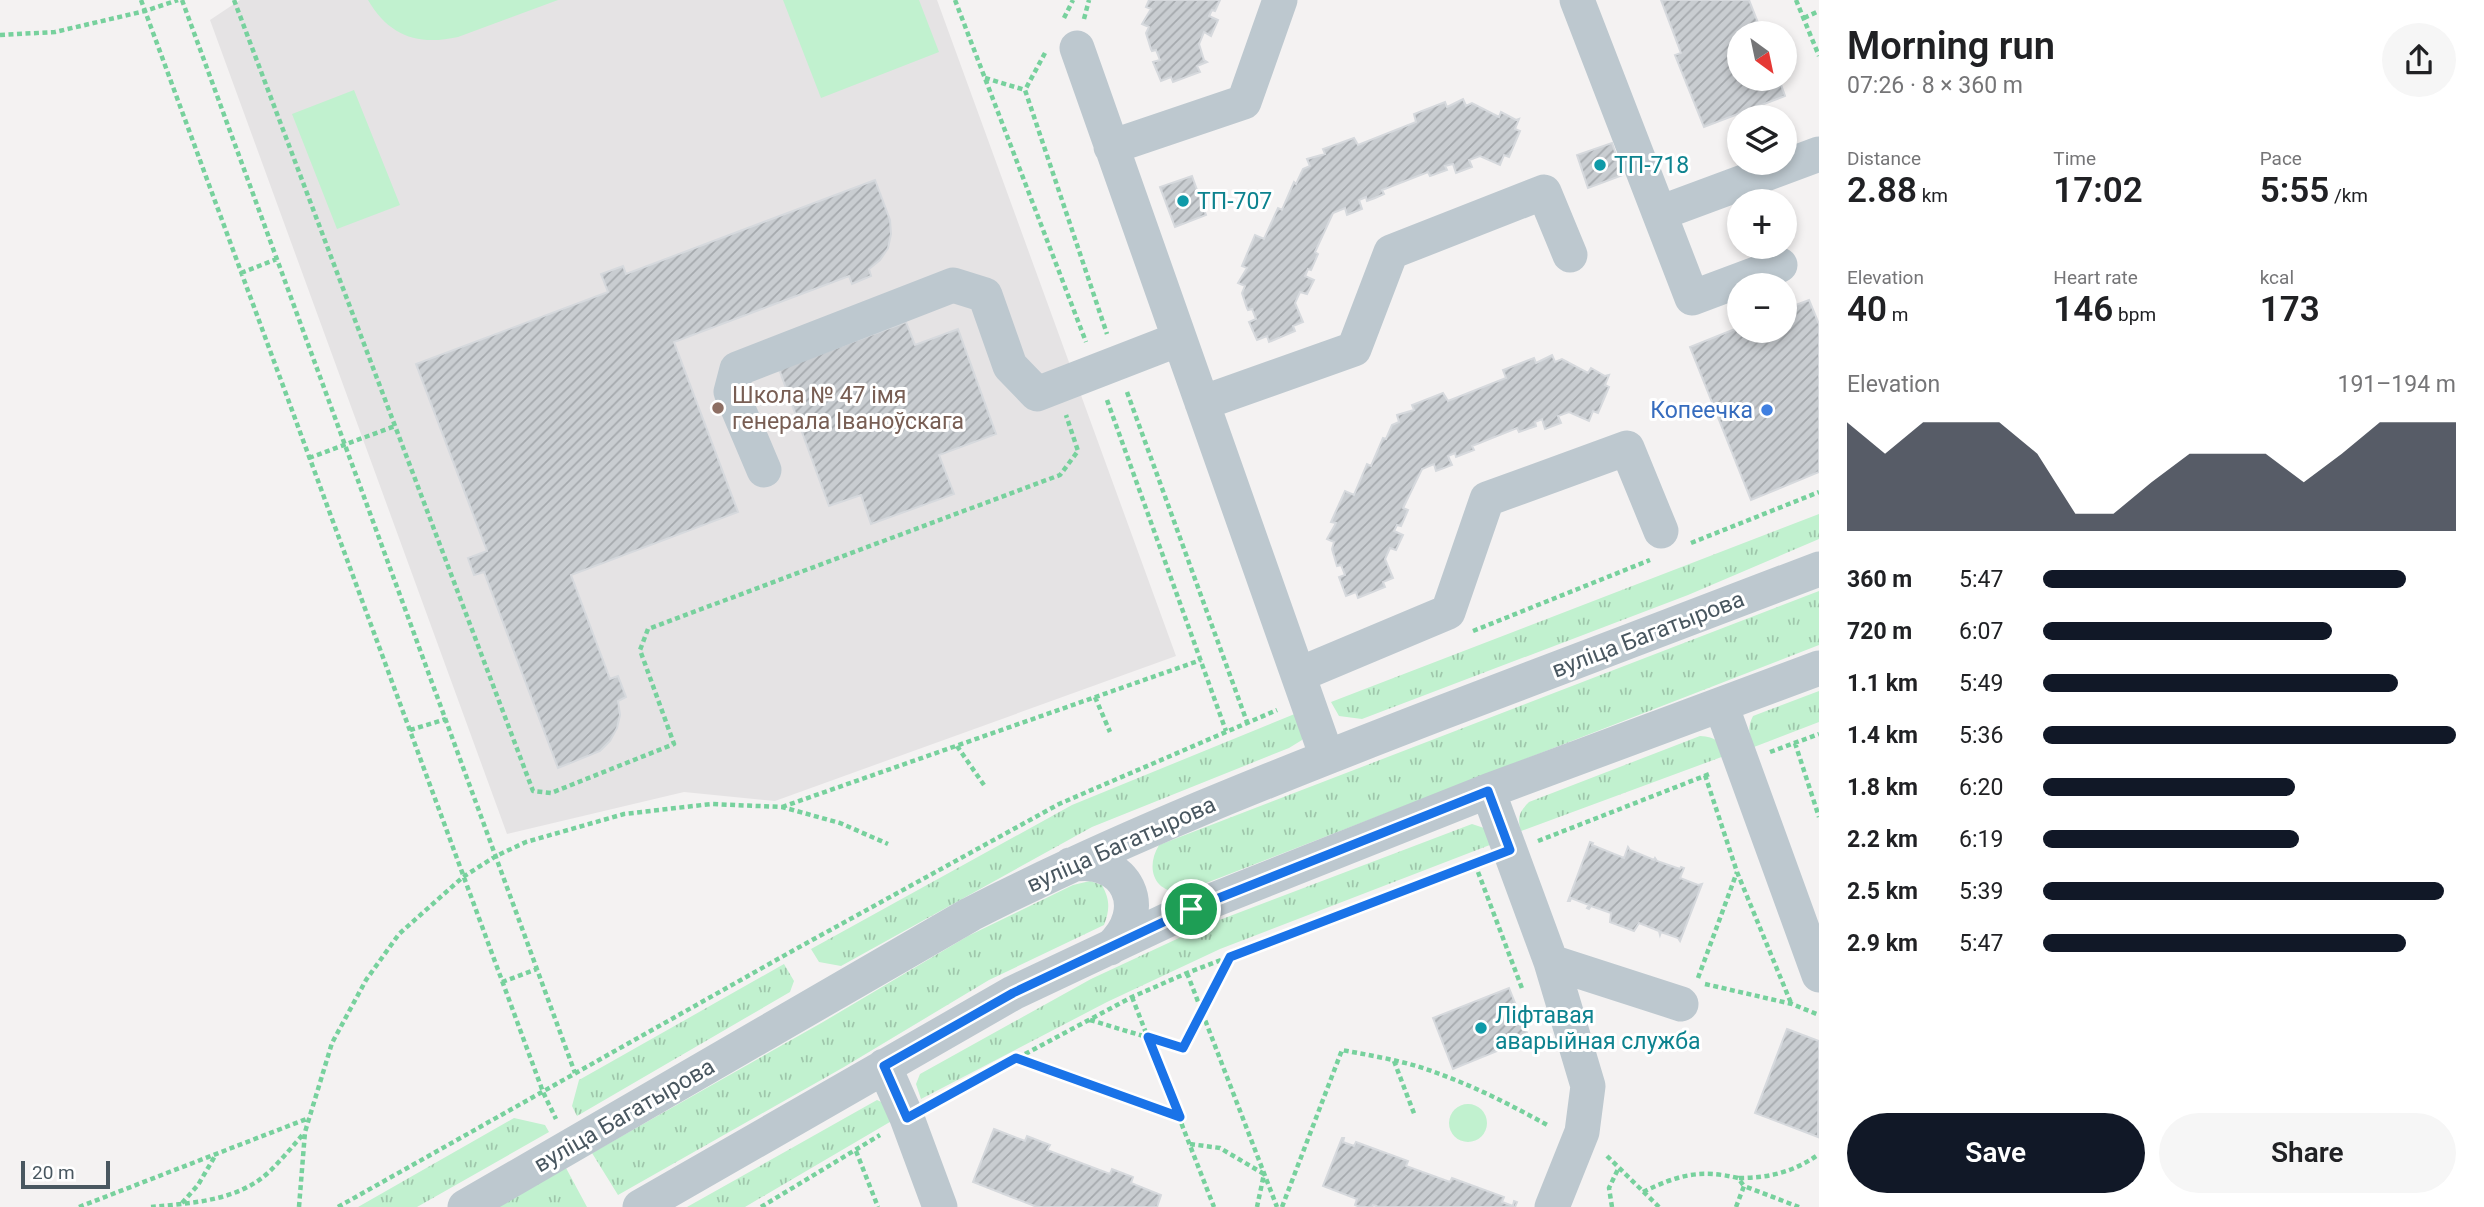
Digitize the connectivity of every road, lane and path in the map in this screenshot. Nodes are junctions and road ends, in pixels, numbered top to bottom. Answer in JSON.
{"nodes":[{"id":1,"x":141,"y":0,"type":"edge"},
{"id":2,"x":180,"y":0,"type":"edge"},
{"id":3,"x":234,"y":0,"type":"edge"},
{"id":4,"x":1280,"y":0,"type":"edge"},
{"id":5,"x":1577,"y":0,"type":"edge"},
{"id":6,"x":1796,"y":0,"type":"edge"},
{"id":7,"x":145,"y":11,"type":"junction"},
{"id":8,"x":1819,"y":11,"type":"edge"},
{"id":9,"x":1803,"y":18,"type":"junction"},
{"id":10,"x":0,"y":35,"type":"edge"},
{"id":11,"x":1077,"y":48,"type":"dead end"},
{"id":12,"x":1819,"y":56,"type":"edge"},
{"id":13,"x":985,"y":78,"type":"dead end"},
{"id":14,"x":1025,"y":90,"type":"dead end"},
{"id":15,"x":1111,"y":147,"type":"junction"},
{"id":16,"x":1819,"y":154,"type":"edge"},
{"id":17,"x":1660,"y":213,"type":"junction"},
{"id":18,"x":1570,"y":255,"type":"dead end"},
{"id":19,"x":277,"y":260,"type":"junction"},
{"id":20,"x":1780,"y":265,"type":"dead end"},
{"id":21,"x":242,"y":273,"type":"junction"},
{"id":22,"x":1179,"y":339,"type":"junction"},
{"id":23,"x":1056,"y":386,"type":"junction"},
{"id":24,"x":1202,"y":403,"type":"junction"},
{"id":25,"x":395,"y":426,"type":"junction"},
{"id":26,"x":345,"y":444,"type":"junction"},
{"id":27,"x":309,"y":458,"type":"junction"},
{"id":28,"x":764,"y":470,"type":"dead end"},
{"id":29,"x":1819,"y":492,"type":"edge"},
{"id":30,"x":1668,"y":544,"type":"junction"},
{"id":31,"x":1819,"y":569,"type":"edge"},
{"id":32,"x":1460,"y":637,"type":"dead end"},
{"id":33,"x":1201,"y":660,"type":"dead end"},
{"id":34,"x":1819,"y":668,"type":"edge"},
{"id":35,"x":1302,"y":687,"type":"junction"},
{"id":36,"x":1095,"y":697,"type":"junction"},
{"id":37,"x":1721,"y":705,"type":"junction"},
{"id":38,"x":446,"y":719,"type":"junction"},
{"id":39,"x":410,"y":730,"type":"junction"},
{"id":40,"x":1110,"y":732,"type":"dead end"},
{"id":41,"x":1819,"y":734,"type":"edge"},
{"id":42,"x":1795,"y":743,"type":"junction"},
{"id":43,"x":957,"y":746,"type":"junction"},
{"id":44,"x":1327,"y":757,"type":"junction"},
{"id":45,"x":1743,"y":761,"type":"junction"},
{"id":46,"x":1705,"y":775,"type":"junction"},
{"id":47,"x":986,"y":788,"type":"dead end"},
{"id":48,"x":1488,"y":791,"type":"junction"},
{"id":49,"x":782,"y":807,"type":"junction"},
{"id":50,"x":1819,"y":817,"type":"edge"},
{"id":51,"x":1155,"y":827,"type":"junction"},
{"id":52,"x":888,"y":844,"type":"dead end"},
{"id":53,"x":1510,"y":850,"type":"junction"},
{"id":54,"x":496,"y":856,"type":"junction"},
{"id":55,"x":1475,"y":864,"type":"junction"},
{"id":56,"x":1070,"y":865,"type":"junction"},
{"id":57,"x":1737,"y":872,"type":"junction"},
{"id":58,"x":463,"y":877,"type":"junction"},
{"id":59,"x":1191,"y":909,"type":"junction"},
{"id":60,"x":1813,"y":940,"type":"edge"},
{"id":61,"x":1110,"y":948,"type":"junction"},
{"id":62,"x":1230,"y":957,"type":"junction"},
{"id":63,"x":1551,"y":962,"type":"junction"},
{"id":64,"x":537,"y":970,"type":"junction"},
{"id":65,"x":1187,"y":973,"type":"junction"},
{"id":66,"x":1819,"y":975,"type":"edge"},
{"id":67,"x":502,"y":982,"type":"junction"},
{"id":68,"x":1523,"y":992,"type":"dead end"},
{"id":69,"x":1132,"y":997,"type":"junction"},
{"id":70,"x":1681,"y":1004,"type":"dead end"},
{"id":71,"x":1792,"y":1004,"type":"junction"},
{"id":72,"x":1203,"y":1013,"type":"junction"},
{"id":73,"x":1819,"y":1015,"type":"edge"},
{"id":74,"x":1089,"y":1019,"type":"junction"},
{"id":75,"x":1148,"y":1037,"type":"junction"},
{"id":76,"x":1016,"y":1058,"type":"junction"},
{"id":77,"x":1394,"y":1060,"type":"junction"},
{"id":78,"x":884,"y":1066,"type":"junction"},
{"id":79,"x":575,"y":1073,"type":"junction"},
{"id":80,"x":543,"y":1092,"type":"junction"},
{"id":81,"x":1415,"y":1116,"type":"dead end"},
{"id":82,"x":1180,"y":1117,"type":"junction"},
{"id":83,"x":309,"y":1118,"type":"junction"},
{"id":84,"x":907,"y":1118,"type":"junction"},
{"id":85,"x":556,"y":1120,"type":"dead end"},
{"id":86,"x":305,"y":1132,"type":"junction"},
{"id":87,"x":1582,"y":1132,"type":"junction"},
{"id":88,"x":1190,"y":1144,"type":"junction"},
{"id":89,"x":856,"y":1151,"type":"junction"},
{"id":90,"x":1819,"y":1154,"type":"edge"},
{"id":91,"x":216,"y":1155,"type":"junction"},
{"id":92,"x":1619,"y":1167,"type":"junction"},
{"id":93,"x":1264,"y":1174,"type":"junction"},
{"id":94,"x":1738,"y":1178,"type":"junction"},
{"id":95,"x":1744,"y":1186,"type":"junction"},
{"id":96,"x":1643,"y":1192,"type":"junction"},
{"id":97,"x":179,"y":1206,"type":"edge"},
{"id":98,"x":79,"y":1207,"type":"edge"},
{"id":99,"x":151,"y":1207,"type":"edge"},
{"id":100,"x":299,"y":1207,"type":"edge"},
{"id":101,"x":338,"y":1207,"type":"edge"},
{"id":102,"x":465,"y":1207,"type":"edge"},
{"id":103,"x":640,"y":1207,"type":"edge"},
{"id":104,"x":761,"y":1207,"type":"edge"},
{"id":105,"x":878,"y":1207,"type":"edge"},
{"id":106,"x":940,"y":1207,"type":"edge"},
{"id":107,"x":1214,"y":1207,"type":"edge"},
{"id":108,"x":1257,"y":1207,"type":"edge"},
{"id":109,"x":1277,"y":1207,"type":"edge"},
{"id":110,"x":1282,"y":1207,"type":"edge"},
{"id":111,"x":1552,"y":1207,"type":"edge"},
{"id":112,"x":1612,"y":1207,"type":"edge"},
{"id":113,"x":1659,"y":1207,"type":"edge"},
{"id":114,"x":1736,"y":1207,"type":"edge"},
{"id":115,"x":1800,"y":1207,"type":"edge"}],
"edges":[{"from":1,"to":7,"type":"path"},
{"from":2,"to":7,"type":"path"},
{"from":2,"to":19,"type":"path"},
{"from":3,"to":25,"type":"path"},
{"from":4,"to":15,"type":"street"},
{"from":5,"to":17,"type":"street"},
{"from":6,"to":9,"type":"path"},
{"from":7,"to":10,"type":"path"},
{"from":7,"to":21,"type":"path"},
{"from":8,"to":9,"type":"path"},
{"from":9,"to":12,"type":"path"},
{"from":11,"to":15,"type":"street"},
{"from":13,"to":14,"type":"path"},
{"from":15,"to":22,"type":"street"},
{"from":16,"to":17,"type":"street"},
{"from":17,"to":20,"type":"street"},
{"from":18,"to":24,"type":"street"},
{"from":19,"to":21,"type":"path"},
{"from":19,"to":26,"type":"path"},
{"from":21,"to":27,"type":"path"},
{"from":22,"to":23,"type":"street"},
{"from":22,"to":24,"type":"street"},
{"from":23,"to":25,"type":"path"},
{"from":23,"to":28,"type":"street"},
{"from":24,"to":35,"type":"street"},
{"from":25,"to":26,"type":"path"},
{"from":26,"to":27,"type":"path"},
{"from":26,"to":38,"type":"path"},
{"from":27,"to":39,"type":"path"},
{"from":29,"to":30,"type":"path"},
{"from":30,"to":32,"type":"path"},
{"from":30,"to":35,"type":"street"},
{"from":31,"to":44,"type":"street","name":"вуліца Багатырова"},
{"from":33,"to":36,"type":"path"},
{"from":34,"to":37,"type":"street"},
{"from":35,"to":44,"type":"street"},
{"from":35,"to":79,"type":"path"},
{"from":36,"to":40,"type":"path"},
{"from":36,"to":43,"type":"path"},
{"from":37,"to":45,"type":"street"},
{"from":37,"to":48,"type":"street"},
{"from":38,"to":39,"type":"path"},
{"from":38,"to":54,"type":"path"},
{"from":39,"to":58,"type":"path"},
{"from":41,"to":42,"type":"path"},
{"from":42,"to":45,"type":"path"},
{"from":42,"to":50,"type":"path"},
{"from":43,"to":47,"type":"path"},
{"from":43,"to":49,"type":"path"},
{"from":44,"to":51,"type":"street","name":"вуліца Багатырова"},
{"from":45,"to":46,"type":"path"},
{"from":45,"to":60,"type":"street"},
{"from":46,"to":53,"type":"path"},
{"from":46,"to":57,"type":"path"},
{"from":48,"to":53,"type":"street"},
{"from":48,"to":59,"type":"street"},
{"from":49,"to":52,"type":"path"},
{"from":49,"to":54,"type":"path"},
{"from":51,"to":56,"type":"street","name":"вуліца Багатырова"},
{"from":51,"to":59,"type":"street"},
{"from":53,"to":55,"type":"path"},
{"from":53,"to":63,"type":"street"},
{"from":54,"to":58,"type":"path"},
{"from":54,"to":64,"type":"path"},
{"from":55,"to":62,"type":"path"},
{"from":55,"to":68,"type":"path"},
{"from":56,"to":61,"type":"street"},
{"from":56,"to":102,"type":"street","name":"вуліца Багатырова"},
{"from":57,"to":71,"type":"path"},
{"from":57,"to":71,"type":"path"},
{"from":58,"to":67,"type":"path"},
{"from":58,"to":83,"type":"path"},
{"from":59,"to":61,"type":"street"},
{"from":60,"to":66,"type":"street"},
{"from":61,"to":78,"type":"street"},
{"from":62,"to":65,"type":"path"},
{"from":62,"to":72,"type":"path"},
{"from":63,"to":70,"type":"street"},
{"from":63,"to":87,"type":"street"},
{"from":64,"to":67,"type":"path"},
{"from":64,"to":79,"type":"path"},
{"from":65,"to":69,"type":"path"},
{"from":65,"to":72,"type":"path"},
{"from":67,"to":80,"type":"path"},
{"from":69,"to":74,"type":"path"},
{"from":69,"to":75,"type":"path"},
{"from":71,"to":73,"type":"path"},
{"from":72,"to":75,"type":"path"},
{"from":72,"to":93,"type":"path"},
{"from":74,"to":75,"type":"path"},
{"from":74,"to":76,"type":"path"},
{"from":75,"to":82,"type":"path"},
{"from":76,"to":82,"type":"path"},
{"from":76,"to":84,"type":"path"},
{"from":77,"to":81,"type":"path"},
{"from":77,"to":87,"type":"path"},
{"from":77,"to":110,"type":"path"},
{"from":78,"to":84,"type":"street"},
{"from":78,"to":103,"type":"street"},
{"from":79,"to":80,"type":"path"},
{"from":80,"to":85,"type":"path"},
{"from":80,"to":101,"type":"path"},
{"from":82,"to":88,"type":"path"},
{"from":83,"to":86,"type":"path"},
{"from":83,"to":91,"type":"path"},
{"from":84,"to":89,"type":"path"},
{"from":84,"to":106,"type":"street"},
{"from":86,"to":97,"type":"path"},
{"from":86,"to":100,"type":"path"},
{"from":87,"to":92,"type":"path"},
{"from":87,"to":111,"type":"street"},
{"from":88,"to":93,"type":"path"},
{"from":88,"to":107,"type":"path"},
{"from":89,"to":104,"type":"path"},
{"from":89,"to":105,"type":"path"},
{"from":90,"to":94,"type":"path"},
{"from":91,"to":97,"type":"path"},
{"from":91,"to":98,"type":"path"},
{"from":92,"to":96,"type":"path"},
{"from":92,"to":112,"type":"path"},
{"from":93,"to":108,"type":"path"},
{"from":93,"to":109,"type":"path"},
{"from":94,"to":95,"type":"path"},
{"from":94,"to":96,"type":"path"},
{"from":95,"to":114,"type":"path"},
{"from":95,"to":115,"type":"path"},
{"from":96,"to":113,"type":"path"},
{"from":97,"to":99,"type":"path"}]}
